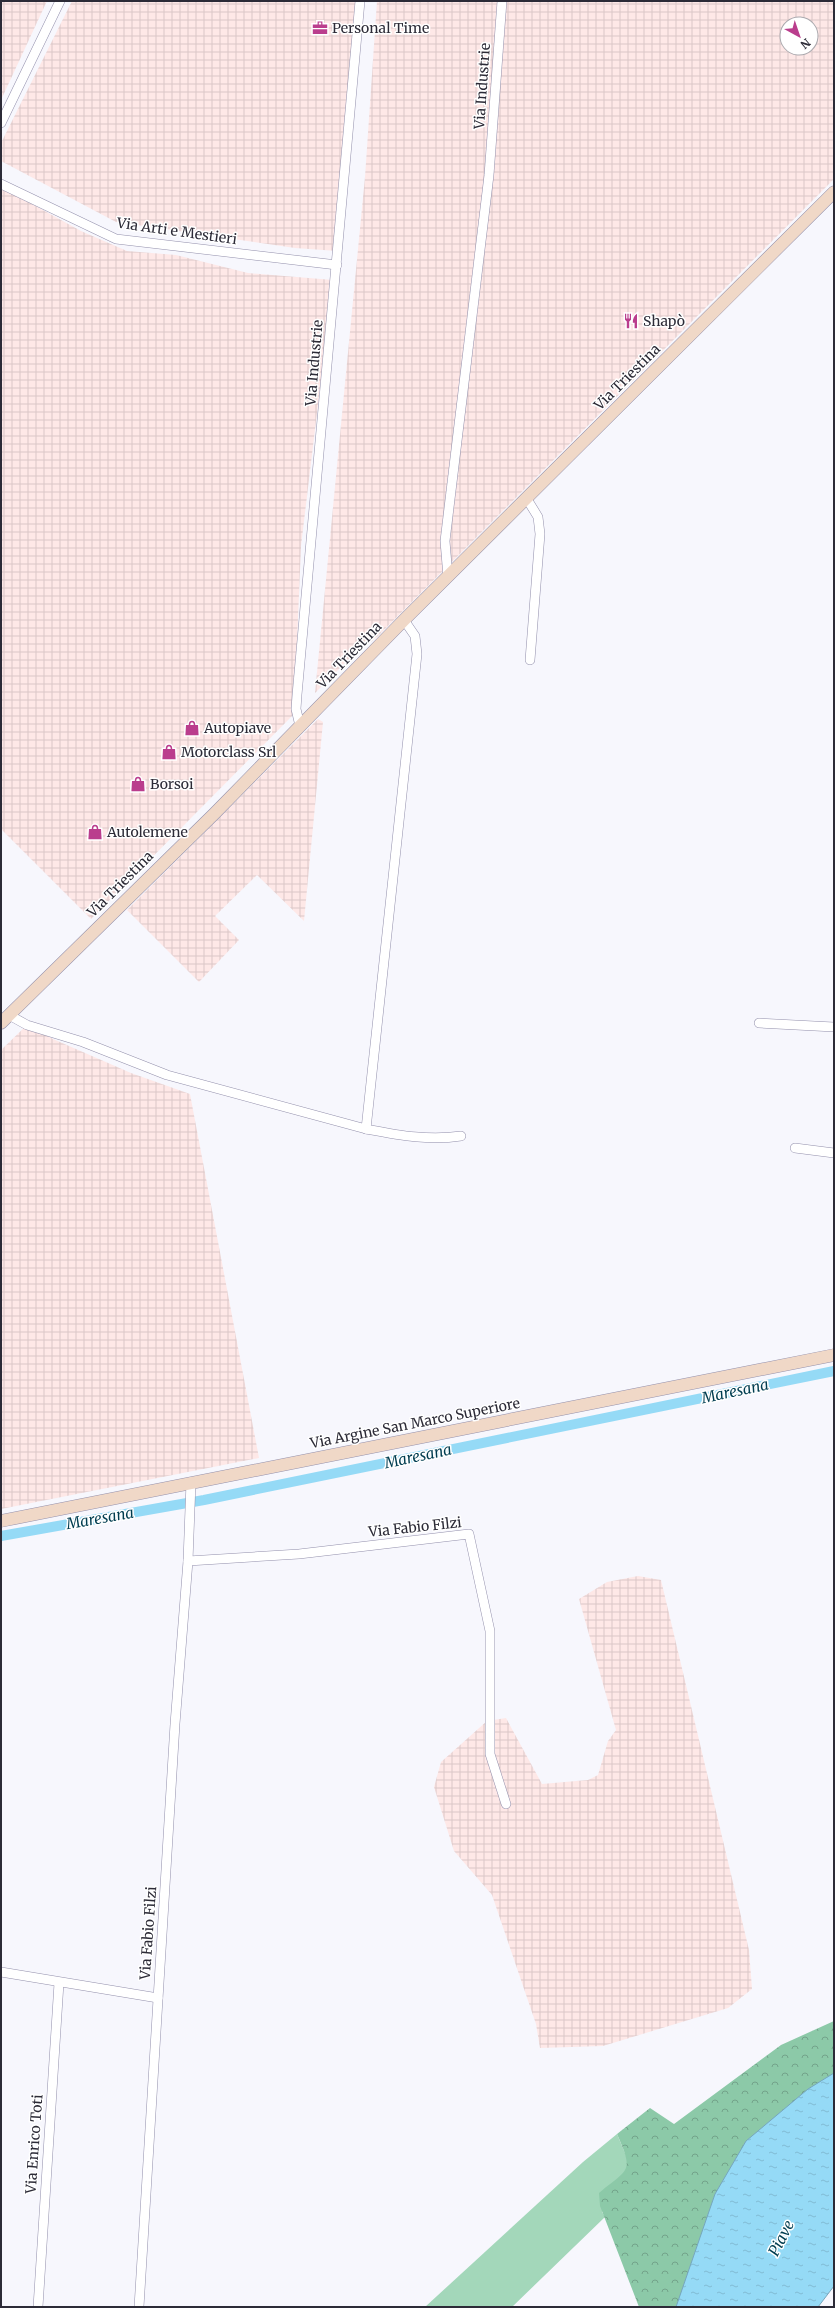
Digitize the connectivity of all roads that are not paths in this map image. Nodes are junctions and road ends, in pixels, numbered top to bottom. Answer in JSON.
{"nodes":[{"id":1,"x":60,"y":1,"type":"edge"},
{"id":2,"x":360,"y":1,"type":"edge"},
{"id":3,"x":502,"y":1,"type":"edge"},
{"id":4,"x":1,"y":123,"type":"edge"},
{"id":5,"x":1,"y":184,"type":"edge"},
{"id":6,"x":834,"y":192,"type":"edge"},
{"id":7,"x":337,"y":265,"type":"junction"},
{"id":8,"x":527,"y":499,"type":"junction"},
{"id":9,"x":448,"y":577,"type":"junction"},
{"id":10,"x":404,"y":620,"type":"junction"},
{"id":11,"x":530,"y":660,"type":"dead end"},
{"id":12,"x":300,"y":726,"type":"junction"},
{"id":13,"x":5,"y":1019,"type":"edge"},
{"id":14,"x":760,"y":1023,"type":"dead end"},
{"id":15,"x":834,"y":1027,"type":"edge"},
{"id":16,"x":366,"y":1129,"type":"junction"},
{"id":17,"x":461,"y":1136,"type":"dead end"},
{"id":18,"x":795,"y":1148,"type":"dead end"},
{"id":19,"x":834,"y":1153,"type":"edge"},
{"id":20,"x":834,"y":1355,"type":"edge"},
{"id":21,"x":191,"y":1486,"type":"junction"},
{"id":22,"x":1,"y":1521,"type":"edge"},
{"id":23,"x":188,"y":1561,"type":"junction"},
{"id":24,"x":506,"y":1804,"type":"dead end"},
{"id":25,"x":1,"y":1972,"type":"edge"},
{"id":26,"x":59,"y":1983,"type":"junction"},
{"id":27,"x":158,"y":1998,"type":"junction"},
{"id":28,"x":38,"y":2307,"type":"edge"},
{"id":29,"x":139,"y":2307,"type":"edge"}],
"edges":[{"from":1,"to":4,"type":"street"},
{"from":2,"to":7,"type":"street","name":"Via Industrie"},
{"from":3,"to":9,"type":"street","name":"Via Industrie"},
{"from":5,"to":7,"type":"street","name":"Via Arti e Mestieri"},
{"from":6,"to":8,"type":"main road","name":"Via Triestina"},
{"from":7,"to":12,"type":"street","name":"Via Industrie"},
{"from":8,"to":9,"type":"main road","name":"Via Triestina"},
{"from":8,"to":11,"type":"street"},
{"from":9,"to":10,"type":"main road","name":"Via Triestina"},
{"from":10,"to":12,"type":"main road","name":"Via Triestina"},
{"from":10,"to":16,"type":"street","name":"Via Triestina"},
{"from":12,"to":13,"type":"main road","name":"Via Triestina"},
{"from":13,"to":16,"type":"street","name":"Via Triestina"},
{"from":14,"to":15,"type":"street"},
{"from":16,"to":17,"type":"street","name":"Via Triestina"},
{"from":18,"to":19,"type":"street"},
{"from":20,"to":21,"type":"main road","name":"Via Argine San Marco Superiore"},
{"from":21,"to":22,"type":"main road","name":"Via Argine San Marco Superiore"},
{"from":21,"to":23,"type":"street","name":"Via Fabio Filzi"},
{"from":23,"to":24,"type":"street","name":"Via Fabio Filzi"},
{"from":23,"to":27,"type":"street","name":"Via Fabio Filzi"},
{"from":25,"to":26,"type":"street"},
{"from":26,"to":27,"type":"street"},
{"from":26,"to":28,"type":"street","name":"Via Enrico Toti"},
{"from":27,"to":29,"type":"street","name":"Via Fabio Filzi"}]}
